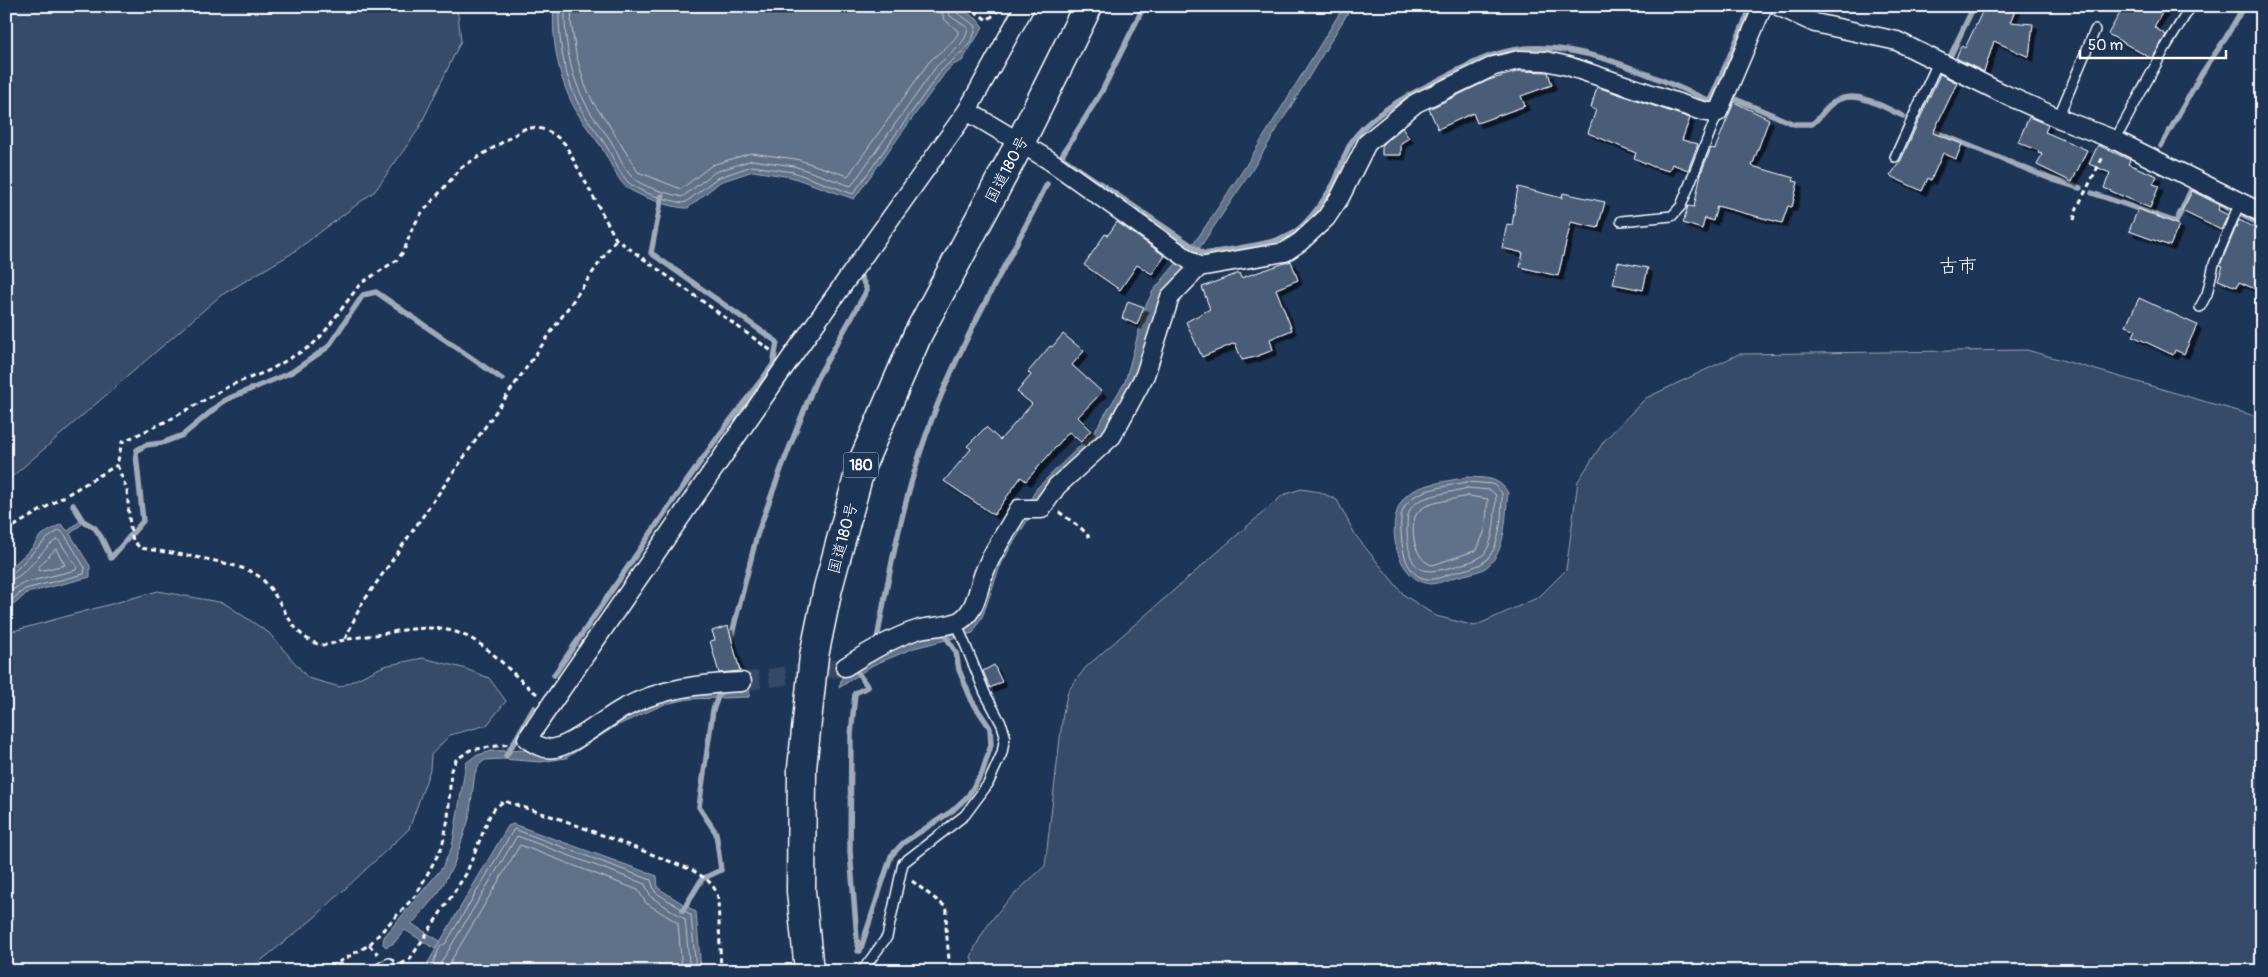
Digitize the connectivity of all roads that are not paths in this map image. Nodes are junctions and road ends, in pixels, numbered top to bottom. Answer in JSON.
{"nodes":[{"id":1,"x":1025,"y":6,"type":"edge"},
{"id":2,"x":1088,"y":6,"type":"edge"},
{"id":3,"x":1763,"y":6,"type":"edge"},
{"id":4,"x":1778,"y":6,"type":"edge"},
{"id":5,"x":2191,"y":6,"type":"edge"},
{"id":6,"x":2095,"y":30,"type":"dead end"},
{"id":7,"x":1938,"y":62,"type":"junction"},
{"id":8,"x":968,"y":111,"type":"junction"},
{"id":9,"x":1718,"y":112,"type":"junction"},
{"id":10,"x":2058,"y":118,"type":"junction"},
{"id":11,"x":2114,"y":139,"type":"junction"},
{"id":12,"x":1020,"y":143,"type":"junction"},
{"id":13,"x":1895,"y":157,"type":"dead end"},
{"id":14,"x":2240,"y":202,"type":"junction"},
{"id":15,"x":2262,"y":213,"type":"edge"},
{"id":16,"x":1621,"y":221,"type":"dead end"},
{"id":17,"x":1199,"y":268,"type":"junction"},
{"id":18,"x":2200,"y":307,"type":"dead end"},
{"id":19,"x":957,"y":624,"type":"junction"},
{"id":20,"x":844,"y":667,"type":"tunnel mouth"},
{"id":21,"x":742,"y":682,"type":"tunnel mouth"},
{"id":22,"x":389,"y":963,"type":"road end"},
{"id":23,"x":374,"y":971,"type":"edge"},
{"id":24,"x":809,"y":971,"type":"edge"},
{"id":25,"x":862,"y":971,"type":"edge"}],
"edges":[{"from":1,"to":8,"type":"street"},
{"from":2,"to":12,"type":"highway","name":"国道180号","number":"180"},
{"from":3,"to":9,"type":"street"},
{"from":4,"to":7,"type":"street"},
{"from":5,"to":11,"type":"lane"},
{"from":6,"to":10,"type":"lane"},
{"from":7,"to":10,"type":"street"},
{"from":7,"to":13,"type":"lane"},
{"from":8,"to":12,"type":"street"},
{"from":8,"to":21,"type":"street"},
{"from":9,"to":16,"type":"lane"},
{"from":9,"to":17,"type":"street"},
{"from":10,"to":11,"type":"street"},
{"from":11,"to":14,"type":"street"},
{"from":12,"to":17,"type":"street"},
{"from":12,"to":24,"type":"highway","name":"国道180号","number":"180"},
{"from":14,"to":15,"type":"street"},
{"from":14,"to":18,"type":"lane"},
{"from":17,"to":19,"type":"street"},
{"from":19,"to":20,"type":"street"},
{"from":19,"to":25,"type":"lane"},
{"from":22,"to":23,"type":"lane"}]}
